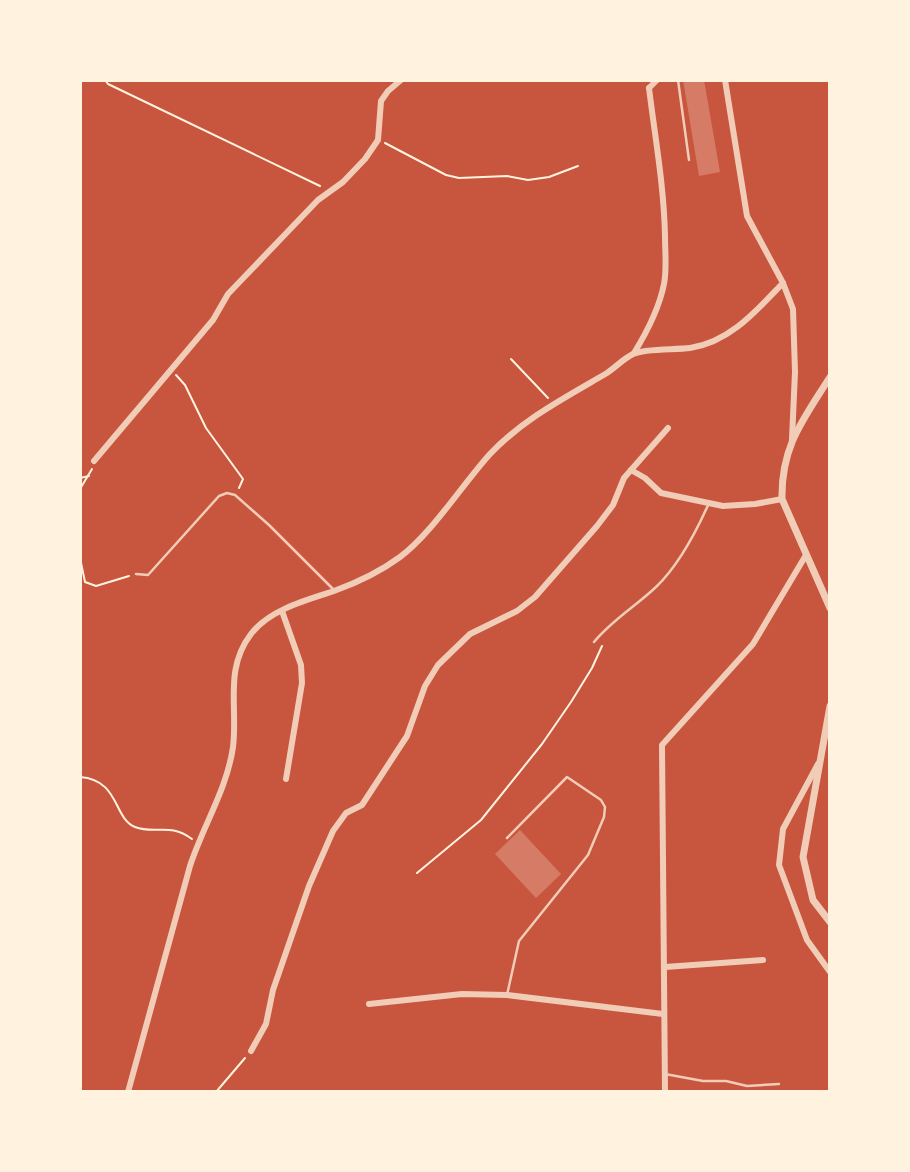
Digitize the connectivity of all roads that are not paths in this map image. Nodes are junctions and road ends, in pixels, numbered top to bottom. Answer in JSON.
{"nodes":[{"id":1,"x":401,"y":80,"type":"edge"},
{"id":2,"x":643,"y":80,"type":"edge"},
{"id":3,"x":657,"y":80,"type":"edge"},
{"id":4,"x":678,"y":80,"type":"edge"},
{"id":5,"x":725,"y":80,"type":"edge"},
{"id":6,"x":649,"y":88,"type":"junction"},
{"id":7,"x":689,"y":160,"type":"dead end"},
{"id":8,"x":783,"y":283,"type":"junction"},
{"id":9,"x":634,"y":353,"type":"junction"},
{"id":10,"x":830,"y":377,"type":"edge"},
{"id":11,"x":668,"y":428,"type":"dead end"},
{"id":12,"x":792,"y":439,"type":"junction"},
{"id":13,"x":94,"y":461,"type":"road end"},
{"id":14,"x":631,"y":470,"type":"junction"},
{"id":15,"x":782,"y":499,"type":"junction"},
{"id":16,"x":709,"y":503,"type":"junction"},
{"id":17,"x":806,"y":555,"type":"junction"},
{"id":18,"x":136,"y":574,"type":"road end"},
{"id":19,"x":335,"y":591,"type":"junction"},
{"id":20,"x":830,"y":608,"type":"edge"},
{"id":21,"x":282,"y":611,"type":"junction"},
{"id":22,"x":594,"y":642,"type":"dead end"},
{"id":23,"x":830,"y":706,"type":"edge"},
{"id":24,"x":819,"y":763,"type":"junction"},
{"id":25,"x":286,"y":779,"type":"dead end"},
{"id":26,"x":507,"y":838,"type":"dead end"},
{"id":27,"x":830,"y":922,"type":"edge"},
{"id":28,"x":763,"y":960,"type":"dead end"},
{"id":29,"x":665,"y":967,"type":"junction"},
{"id":30,"x":830,"y":972,"type":"edge"},
{"id":31,"x":507,"y":995,"type":"junction"},
{"id":32,"x":369,"y":1004,"type":"dead end"},
{"id":33,"x":663,"y":1014,"type":"junction"},
{"id":34,"x":251,"y":1051,"type":"road end"},
{"id":35,"x":665,"y":1074,"type":"junction"},
{"id":36,"x":779,"y":1084,"type":"dead end"},
{"id":37,"x":128,"y":1091,"type":"edge"},
{"id":38,"x":665,"y":1091,"type":"edge"}],
"edges":[{"from":1,"to":13,"type":"street"},
{"from":2,"to":6,"type":"street"},
{"from":3,"to":6,"type":"street"},
{"from":4,"to":7,"type":"lane"},
{"from":5,"to":8,"type":"street"},
{"from":6,"to":9,"type":"street"},
{"from":8,"to":9,"type":"street"},
{"from":8,"to":12,"type":"street"},
{"from":9,"to":19,"type":"street"},
{"from":10,"to":12,"type":"street"},
{"from":11,"to":14,"type":"street"},
{"from":12,"to":15,"type":"street"},
{"from":14,"to":16,"type":"street"},
{"from":14,"to":34,"type":"street"},
{"from":15,"to":16,"type":"street"},
{"from":15,"to":17,"type":"street"},
{"from":16,"to":22,"type":"lane"},
{"from":17,"to":20,"type":"street"},
{"from":17,"to":29,"type":"street"},
{"from":18,"to":19,"type":"lane"},
{"from":19,"to":21,"type":"street"},
{"from":21,"to":25,"type":"street"},
{"from":21,"to":37,"type":"street"},
{"from":23,"to":24,"type":"street"},
{"from":24,"to":27,"type":"street"},
{"from":24,"to":30,"type":"street"},
{"from":26,"to":31,"type":"lane"},
{"from":28,"to":29,"type":"street"},
{"from":29,"to":33,"type":"street"},
{"from":31,"to":32,"type":"street"},
{"from":31,"to":33,"type":"street"},
{"from":33,"to":35,"type":"street"},
{"from":35,"to":36,"type":"lane"},
{"from":35,"to":38,"type":"street"}]}
